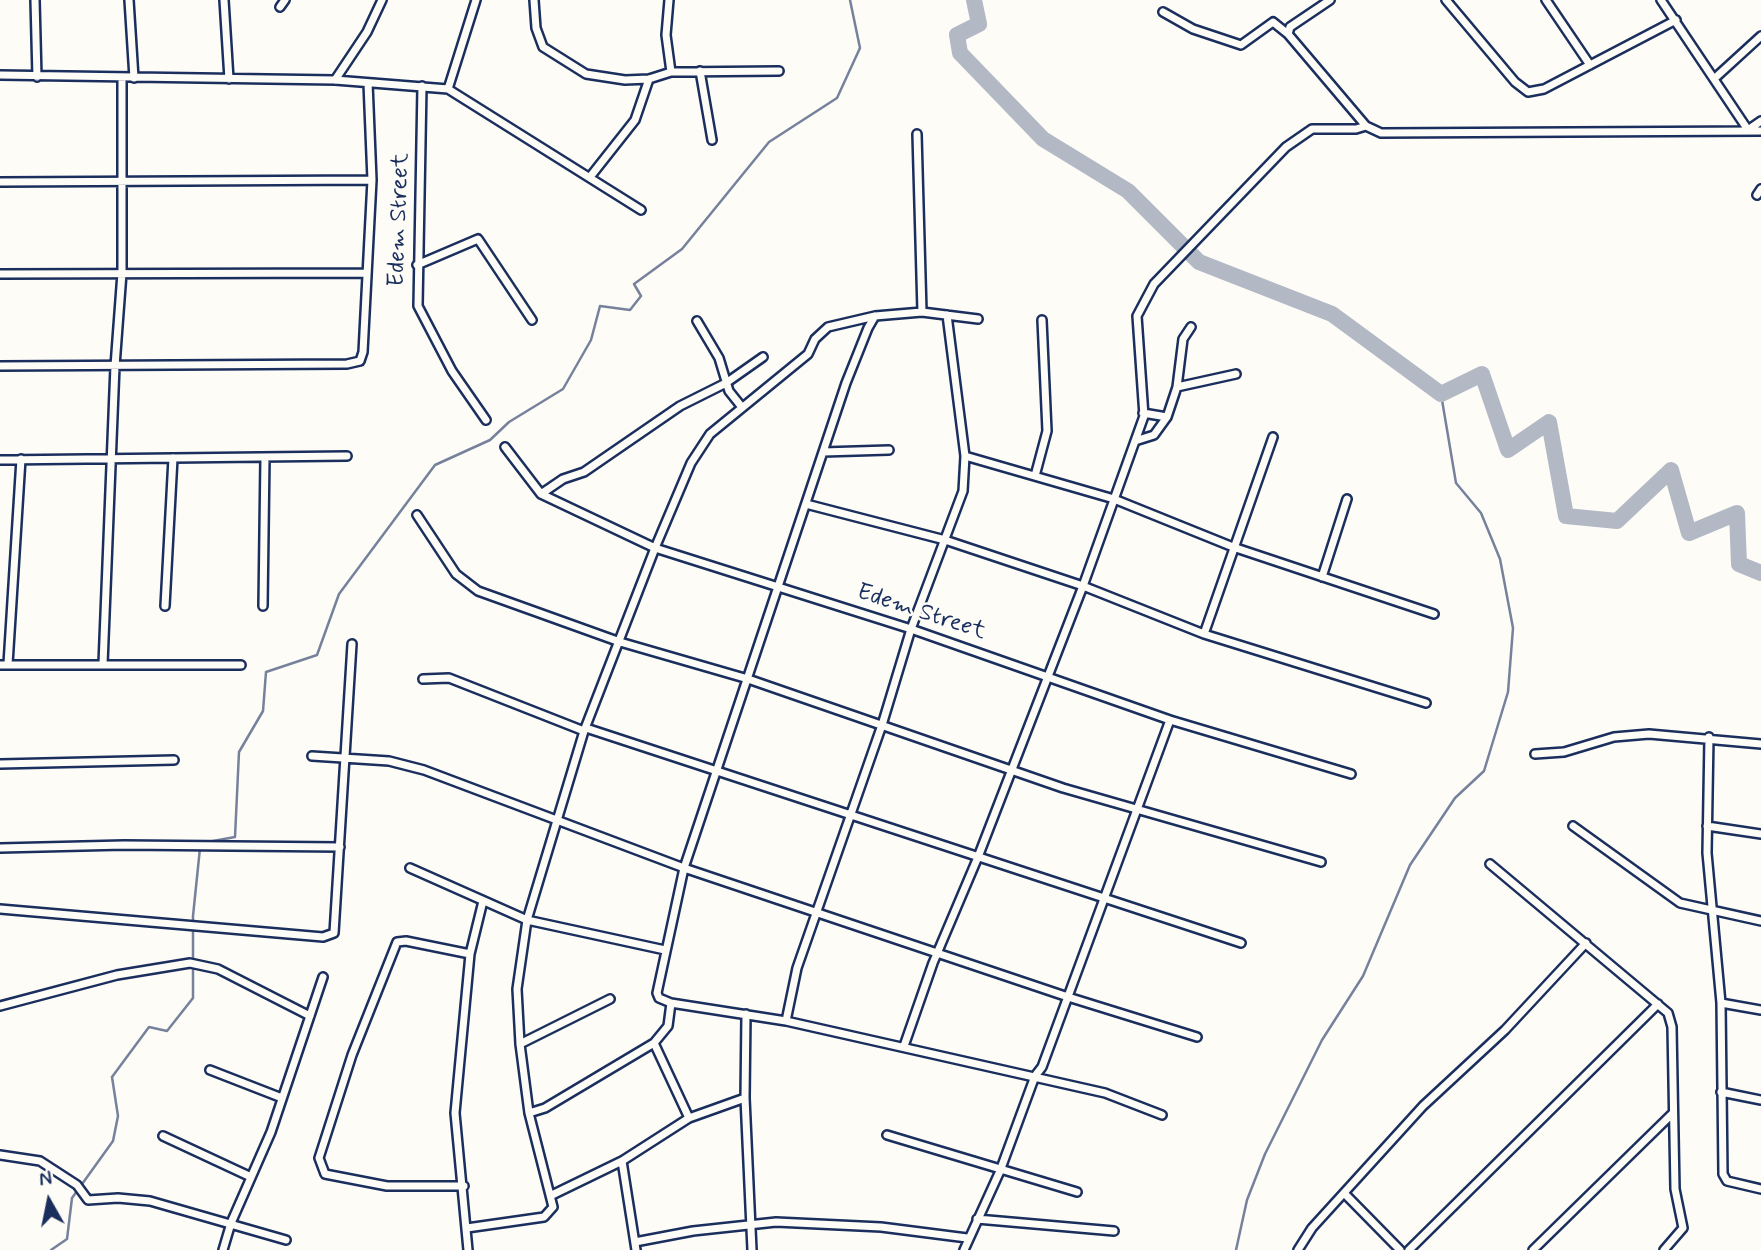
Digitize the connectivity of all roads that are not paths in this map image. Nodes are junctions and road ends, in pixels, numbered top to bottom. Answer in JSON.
{"nodes":[{"id":1,"x":35,"y":0,"type":"edge"},
{"id":2,"x":129,"y":0,"type":"edge"},
{"id":3,"x":224,"y":0,"type":"edge"},
{"id":4,"x":382,"y":0,"type":"edge"},
{"id":5,"x":476,"y":0,"type":"edge"},
{"id":6,"x":534,"y":0,"type":"edge"},
{"id":7,"x":669,"y":0,"type":"edge"},
{"id":8,"x":1330,"y":0,"type":"edge"},
{"id":9,"x":1446,"y":0,"type":"edge"},
{"id":10,"x":1546,"y":0,"type":"edge"},
{"id":11,"x":1661,"y":0,"type":"edge"},
{"id":12,"x":1676,"y":0,"type":"edge"},
{"id":13,"x":1668,"y":8,"type":"junction"},
{"id":14,"x":1163,"y":12,"type":"dead end"},
{"id":15,"x":1676,"y":20,"type":"junction"},
{"id":16,"x":1288,"y":34,"type":"junction"},
{"id":17,"x":1761,"y":36,"type":"edge"},
{"id":18,"x":1590,"y":65,"type":"junction"},
{"id":19,"x":700,"y":71,"type":"junction"},
{"id":20,"x":779,"y":71,"type":"dead end"},
{"id":21,"x":671,"y":72,"type":"junction"},
{"id":22,"x":0,"y":75,"type":"edge"},
{"id":23,"x":37,"y":76,"type":"junction"},
{"id":24,"x":122,"y":78,"type":"junction"},
{"id":25,"x":134,"y":78,"type":"junction"},
{"id":26,"x":1714,"y":78,"type":"junction"},
{"id":27,"x":229,"y":79,"type":"junction"},
{"id":28,"x":649,"y":79,"type":"junction"},
{"id":29,"x":335,"y":80,"type":"junction"},
{"id":30,"x":368,"y":83,"type":"junction"},
{"id":31,"x":422,"y":86,"type":"junction"},
{"id":32,"x":448,"y":89,"type":"junction"},
{"id":33,"x":1761,"y":121,"type":"edge"},
{"id":34,"x":1366,"y":125,"type":"junction"},
{"id":35,"x":1748,"y":130,"type":"junction"},
{"id":36,"x":1761,"y":131,"type":"edge"},
{"id":37,"x":917,"y":134,"type":"dead end"},
{"id":38,"x":712,"y":140,"type":"dead end"},
{"id":39,"x":590,"y":177,"type":"junction"},
{"id":40,"x":372,"y":180,"type":"junction"},
{"id":41,"x":0,"y":182,"type":"edge"},
{"id":42,"x":123,"y":183,"type":"junction"},
{"id":43,"x":641,"y":210,"type":"dead end"},
{"id":44,"x":418,"y":265,"type":"junction"},
{"id":45,"x":366,"y":272,"type":"junction"},
{"id":46,"x":122,"y":273,"type":"junction"},
{"id":47,"x":0,"y":274,"type":"edge"},
{"id":48,"x":922,"y":312,"type":"junction"},
{"id":49,"x":947,"y":315,"type":"junction"},
{"id":50,"x":875,"y":316,"type":"junction"},
{"id":51,"x":978,"y":319,"type":"dead end"},
{"id":52,"x":531,"y":320,"type":"dead end"},
{"id":53,"x":1042,"y":320,"type":"dead end"},
{"id":54,"x":697,"y":321,"type":"dead end"},
{"id":55,"x":1191,"y":327,"type":"dead end"},
{"id":56,"x":763,"y":357,"type":"dead end"},
{"id":57,"x":0,"y":366,"type":"edge"},
{"id":58,"x":114,"y":366,"type":"junction"},
{"id":59,"x":1236,"y":374,"type":"dead end"},
{"id":60,"x":726,"y":383,"type":"junction"},
{"id":61,"x":1177,"y":387,"type":"junction"},
{"id":62,"x":741,"y":406,"type":"junction"},
{"id":63,"x":1143,"y":413,"type":"junction"},
{"id":64,"x":1167,"y":417,"type":"junction"},
{"id":65,"x":486,"y":420,"type":"dead end"},
{"id":66,"x":1273,"y":437,"type":"dead end"},
{"id":67,"x":1135,"y":441,"type":"junction"},
{"id":68,"x":505,"y":447,"type":"dead end"},
{"id":69,"x":889,"y":450,"type":"dead end"},
{"id":70,"x":823,"y":453,"type":"junction"},
{"id":71,"x":346,"y":456,"type":"dead end"},
{"id":72,"x":965,"y":456,"type":"junction"},
{"id":73,"x":111,"y":457,"type":"junction"},
{"id":74,"x":265,"y":457,"type":"junction"},
{"id":75,"x":173,"y":458,"type":"junction"},
{"id":76,"x":21,"y":459,"type":"junction"},
{"id":77,"x":0,"y":460,"type":"edge"},
{"id":78,"x":1035,"y":476,"type":"junction"},
{"id":79,"x":541,"y":494,"type":"junction"},
{"id":80,"x":1114,"y":499,"type":"junction"},
{"id":81,"x":1347,"y":499,"type":"dead end"},
{"id":82,"x":807,"y":504,"type":"junction"},
{"id":83,"x":417,"y":515,"type":"dead end"},
{"id":84,"x":945,"y":540,"type":"junction"},
{"id":85,"x":1233,"y":547,"type":"junction"},
{"id":86,"x":654,"y":548,"type":"junction"},
{"id":87,"x":1322,"y":577,"type":"junction"},
{"id":88,"x":1083,"y":586,"type":"junction"},
{"id":89,"x":779,"y":589,"type":"junction"},
{"id":90,"x":165,"y":606,"type":"dead end"},
{"id":91,"x":262,"y":606,"type":"dead end"},
{"id":92,"x":1434,"y":614,"type":"dead end"},
{"id":93,"x":911,"y":629,"type":"junction"},
{"id":94,"x":1204,"y":634,"type":"junction"},
{"id":95,"x":620,"y":642,"type":"junction"},
{"id":96,"x":352,"y":644,"type":"dead end"},
{"id":97,"x":4,"y":664,"type":"edge"},
{"id":98,"x":103,"y":664,"type":"junction"},
{"id":99,"x":241,"y":665,"type":"dead end"},
{"id":100,"x":1048,"y":675,"type":"junction"},
{"id":101,"x":423,"y":679,"type":"dead end"},
{"id":102,"x":748,"y":679,"type":"junction"},
{"id":103,"x":1426,"y":703,"type":"dead end"},
{"id":104,"x":1170,"y":720,"type":"junction"},
{"id":105,"x":882,"y":725,"type":"junction"},
{"id":106,"x":585,"y":730,"type":"junction"},
{"id":107,"x":1709,"y":737,"type":"junction"},
{"id":108,"x":1761,"y":744,"type":"edge"},
{"id":109,"x":1535,"y":754,"type":"dead end"},
{"id":110,"x":312,"y":757,"type":"dead end"},
{"id":111,"x":345,"y":758,"type":"junction"},
{"id":112,"x":174,"y":760,"type":"dead end"},
{"id":113,"x":0,"y":764,"type":"edge"},
{"id":114,"x":1010,"y":769,"type":"junction"},
{"id":115,"x":716,"y":773,"type":"junction"},
{"id":116,"x":1351,"y":774,"type":"dead end"},
{"id":117,"x":1136,"y":809,"type":"junction"},
{"id":118,"x":850,"y":815,"type":"junction"},
{"id":119,"x":555,"y":822,"type":"junction"},
{"id":120,"x":1573,"y":826,"type":"dead end"},
{"id":121,"x":1707,"y":826,"type":"junction"},
{"id":122,"x":1761,"y":835,"type":"edge"},
{"id":123,"x":340,"y":847,"type":"junction"},
{"id":124,"x":0,"y":848,"type":"edge"},
{"id":125,"x":978,"y":857,"type":"junction"},
{"id":126,"x":1321,"y":862,"type":"dead end"},
{"id":127,"x":1490,"y":863,"type":"dead end"},
{"id":128,"x":410,"y":868,"type":"dead end"},
{"id":129,"x":684,"y":868,"type":"junction"},
{"id":130,"x":1105,"y":897,"type":"junction"},
{"id":131,"x":483,"y":901,"type":"junction"},
{"id":132,"x":0,"y":909,"type":"edge"},
{"id":133,"x":1712,"y":911,"type":"junction"},
{"id":134,"x":817,"y":912,"type":"junction"},
{"id":135,"x":527,"y":920,"type":"junction"},
{"id":136,"x":1761,"y":921,"type":"edge"},
{"id":137,"x":1241,"y":943,"type":"dead end"},
{"id":138,"x":1586,"y":943,"type":"junction"},
{"id":139,"x":665,"y":950,"type":"junction"},
{"id":140,"x":937,"y":953,"type":"junction"},
{"id":141,"x":470,"y":954,"type":"junction"},
{"id":142,"x":323,"y":977,"type":"dead end"},
{"id":143,"x":1068,"y":997,"type":"junction"},
{"id":144,"x":610,"y":999,"type":"dead end"},
{"id":145,"x":671,"y":1003,"type":"junction"},
{"id":146,"x":1721,"y":1003,"type":"junction"},
{"id":147,"x":1658,"y":1004,"type":"junction"},
{"id":148,"x":0,"y":1006,"type":"edge"},
{"id":149,"x":1761,"y":1010,"type":"edge"},
{"id":150,"x":746,"y":1014,"type":"junction"},
{"id":151,"x":310,"y":1016,"type":"junction"},
{"id":152,"x":786,"y":1021,"type":"junction"},
{"id":153,"x":1197,"y":1037,"type":"dead end"},
{"id":154,"x":654,"y":1043,"type":"junction"},
{"id":155,"x":520,"y":1044,"type":"junction"},
{"id":156,"x":904,"y":1046,"type":"junction"},
{"id":157,"x":210,"y":1070,"type":"dead end"},
{"id":158,"x":1035,"y":1076,"type":"junction"},
{"id":159,"x":1721,"y":1092,"type":"junction"},
{"id":160,"x":282,"y":1098,"type":"junction"},
{"id":161,"x":745,"y":1098,"type":"junction"},
{"id":162,"x":1761,"y":1100,"type":"edge"},
{"id":163,"x":529,"y":1112,"type":"junction"},
{"id":164,"x":1673,"y":1113,"type":"junction"},
{"id":165,"x":1162,"y":1115,"type":"dead end"},
{"id":166,"x":689,"y":1118,"type":"junction"},
{"id":167,"x":887,"y":1135,"type":"dead end"},
{"id":168,"x":163,"y":1136,"type":"dead end"},
{"id":169,"x":0,"y":1155,"type":"edge"},
{"id":170,"x":622,"y":1161,"type":"junction"},
{"id":171,"x":1000,"y":1171,"type":"junction"},
{"id":172,"x":251,"y":1177,"type":"junction"},
{"id":173,"x":464,"y":1186,"type":"junction"},
{"id":174,"x":1761,"y":1189,"type":"edge"},
{"id":175,"x":1077,"y":1192,"type":"dead end"},
{"id":176,"x":1344,"y":1193,"type":"junction"},
{"id":177,"x":552,"y":1195,"type":"junction"},
{"id":178,"x":976,"y":1219,"type":"junction"},
{"id":179,"x":231,"y":1223,"type":"junction"},
{"id":180,"x":751,"y":1225,"type":"junction"},
{"id":181,"x":467,"y":1228,"type":"junction"},
{"id":182,"x":1114,"y":1231,"type":"dead end"},
{"id":183,"x":967,"y":1238,"type":"junction"},
{"id":184,"x":286,"y":1240,"type":"dead end"},
{"id":185,"x":636,"y":1246,"type":"edge"},
{"id":186,"x":223,"y":1250,"type":"edge"},
{"id":187,"x":468,"y":1250,"type":"edge"},
{"id":188,"x":752,"y":1250,"type":"edge"},
{"id":189,"x":964,"y":1250,"type":"edge"},
{"id":190,"x":1298,"y":1250,"type":"edge"},
{"id":191,"x":1400,"y":1250,"type":"edge"},
{"id":192,"x":1409,"y":1250,"type":"edge"},
{"id":193,"x":1533,"y":1250,"type":"edge"},
{"id":194,"x":1664,"y":1250,"type":"edge"}],
"edges":[{"from":1,"to":23,"type":"street"},
{"from":2,"to":25,"type":"street"},
{"from":3,"to":27,"type":"street"},
{"from":4,"to":29,"type":"street"},
{"from":5,"to":32,"type":"street"},
{"from":6,"to":28,"type":"street"},
{"from":7,"to":21,"type":"street"},
{"from":8,"to":16,"type":"street"},
{"from":9,"to":18,"type":"street"},
{"from":10,"to":18,"type":"street"},
{"from":11,"to":13,"type":"street"},
{"from":12,"to":13,"type":"street"},
{"from":13,"to":15,"type":"street"},
{"from":14,"to":16,"type":"street"},
{"from":15,"to":18,"type":"street"},
{"from":15,"to":26,"type":"street"},
{"from":16,"to":34,"type":"street"},
{"from":17,"to":26,"type":"street"},
{"from":19,"to":20,"type":"street"},
{"from":19,"to":21,"type":"street"},
{"from":19,"to":38,"type":"street"},
{"from":21,"to":28,"type":"street"},
{"from":22,"to":23,"type":"street"},
{"from":23,"to":24,"type":"street"},
{"from":24,"to":25,"type":"street"},
{"from":24,"to":42,"type":"street"},
{"from":25,"to":27,"type":"street"},
{"from":26,"to":35,"type":"street"},
{"from":27,"to":29,"type":"street"},
{"from":28,"to":39,"type":"street"},
{"from":29,"to":30,"type":"street"},
{"from":30,"to":31,"type":"street"},
{"from":30,"to":40,"type":"street"},
{"from":31,"to":32,"type":"street"},
{"from":31,"to":44,"type":"street","name":"Edem Street"},
{"from":32,"to":39,"type":"street"},
{"from":33,"to":35,"type":"street"},
{"from":34,"to":35,"type":"street"},
{"from":34,"to":63,"type":"street"},
{"from":35,"to":36,"type":"street"},
{"from":37,"to":48,"type":"street"},
{"from":39,"to":43,"type":"street"},
{"from":40,"to":42,"type":"street"},
{"from":40,"to":45,"type":"street"},
{"from":41,"to":42,"type":"street"},
{"from":42,"to":46,"type":"street"},
{"from":44,"to":52,"type":"street"},
{"from":44,"to":65,"type":"street","name":"Edem Street"},
{"from":45,"to":46,"type":"street"},
{"from":45,"to":58,"type":"street"},
{"from":46,"to":47,"type":"street"},
{"from":46,"to":58,"type":"street"},
{"from":48,"to":49,"type":"street"},
{"from":48,"to":50,"type":"street"},
{"from":49,"to":51,"type":"street"},
{"from":49,"to":72,"type":"street"},
{"from":50,"to":62,"type":"street"},
{"from":50,"to":70,"type":"street"},
{"from":53,"to":78,"type":"street"},
{"from":54,"to":60,"type":"street"},
{"from":55,"to":61,"type":"street"},
{"from":56,"to":60,"type":"street"},
{"from":57,"to":58,"type":"street"},
{"from":58,"to":73,"type":"street"},
{"from":59,"to":61,"type":"street"},
{"from":60,"to":62,"type":"street"},
{"from":60,"to":79,"type":"street"},
{"from":61,"to":64,"type":"street"},
{"from":62,"to":86,"type":"street"},
{"from":63,"to":64,"type":"street"},
{"from":63,"to":67,"type":"street"},
{"from":64,"to":67,"type":"street"},
{"from":66,"to":85,"type":"street"},
{"from":67,"to":80,"type":"street"},
{"from":68,"to":79,"type":"street","name":"Edem Street"},
{"from":69,"to":70,"type":"street"},
{"from":70,"to":82,"type":"street"},
{"from":71,"to":74,"type":"street"},
{"from":72,"to":78,"type":"street"},
{"from":72,"to":84,"type":"street"},
{"from":73,"to":75,"type":"street"},
{"from":73,"to":76,"type":"street"},
{"from":73,"to":98,"type":"street"},
{"from":74,"to":75,"type":"street"},
{"from":74,"to":91,"type":"street"},
{"from":75,"to":90,"type":"street"},
{"from":76,"to":77,"type":"street"},
{"from":76,"to":97,"type":"street"},
{"from":78,"to":80,"type":"street"},
{"from":79,"to":86,"type":"street","name":"Edem Street"},
{"from":80,"to":85,"type":"street"},
{"from":80,"to":88,"type":"street"},
{"from":81,"to":87,"type":"street"},
{"from":82,"to":84,"type":"street"},
{"from":82,"to":89,"type":"street"},
{"from":83,"to":95,"type":"street"},
{"from":84,"to":88,"type":"street"},
{"from":84,"to":93,"type":"street"},
{"from":85,"to":87,"type":"street"},
{"from":85,"to":94,"type":"street"},
{"from":86,"to":89,"type":"street","name":"Edem Street"},
{"from":86,"to":95,"type":"street"},
{"from":87,"to":92,"type":"street"},
{"from":88,"to":94,"type":"street"},
{"from":88,"to":100,"type":"street"},
{"from":89,"to":93,"type":"street","name":"Edem Street"},
{"from":89,"to":102,"type":"street"},
{"from":93,"to":100,"type":"street","name":"Edem Street"},
{"from":93,"to":105,"type":"street"},
{"from":94,"to":103,"type":"street"},
{"from":95,"to":102,"type":"street"},
{"from":95,"to":106,"type":"street"},
{"from":96,"to":111,"type":"street"},
{"from":97,"to":98,"type":"street"},
{"from":98,"to":99,"type":"street"},
{"from":100,"to":104,"type":"street","name":"Edem Street"},
{"from":100,"to":114,"type":"street"},
{"from":101,"to":106,"type":"street"},
{"from":102,"to":105,"type":"street"},
{"from":102,"to":115,"type":"street"},
{"from":104,"to":116,"type":"street","name":"Edem Street"},
{"from":104,"to":117,"type":"street"},
{"from":105,"to":114,"type":"street"},
{"from":105,"to":118,"type":"street"},
{"from":106,"to":115,"type":"street"},
{"from":106,"to":119,"type":"street"},
{"from":107,"to":108,"type":"street"},
{"from":107,"to":109,"type":"street"},
{"from":107,"to":121,"type":"street"},
{"from":110,"to":111,"type":"street"},
{"from":111,"to":119,"type":"street"},
{"from":111,"to":123,"type":"street"},
{"from":112,"to":113,"type":"street"},
{"from":114,"to":117,"type":"street"},
{"from":114,"to":125,"type":"street"},
{"from":115,"to":118,"type":"street"},
{"from":115,"to":129,"type":"street"},
{"from":117,"to":126,"type":"street"},
{"from":117,"to":130,"type":"street"},
{"from":118,"to":125,"type":"street"},
{"from":118,"to":134,"type":"street"},
{"from":119,"to":129,"type":"street"},
{"from":119,"to":135,"type":"street"},
{"from":120,"to":133,"type":"street"},
{"from":121,"to":122,"type":"street"},
{"from":121,"to":133,"type":"street"},
{"from":123,"to":124,"type":"street"},
{"from":123,"to":132,"type":"street"},
{"from":125,"to":130,"type":"street"},
{"from":125,"to":140,"type":"street"},
{"from":127,"to":138,"type":"street"},
{"from":128,"to":131,"type":"street"},
{"from":129,"to":134,"type":"street"},
{"from":129,"to":139,"type":"street"},
{"from":130,"to":137,"type":"street"},
{"from":130,"to":143,"type":"street"},
{"from":131,"to":135,"type":"street"},
{"from":131,"to":141,"type":"street"},
{"from":133,"to":136,"type":"street"},
{"from":133,"to":146,"type":"street"},
{"from":134,"to":140,"type":"street"},
{"from":134,"to":152,"type":"street"},
{"from":135,"to":139,"type":"street"},
{"from":135,"to":155,"type":"street"},
{"from":138,"to":147,"type":"street"},
{"from":138,"to":176,"type":"street"},
{"from":139,"to":145,"type":"street"},
{"from":140,"to":143,"type":"street"},
{"from":140,"to":156,"type":"street"},
{"from":141,"to":173,"type":"street"},
{"from":141,"to":173,"type":"street"},
{"from":142,"to":151,"type":"street"},
{"from":143,"to":153,"type":"street"},
{"from":143,"to":158,"type":"street"},
{"from":144,"to":155,"type":"street"},
{"from":145,"to":150,"type":"street"},
{"from":145,"to":154,"type":"street"},
{"from":146,"to":149,"type":"street"},
{"from":146,"to":159,"type":"street"},
{"from":147,"to":164,"type":"street"},
{"from":147,"to":192,"type":"street"},
{"from":148,"to":151,"type":"street"},
{"from":150,"to":152,"type":"street"},
{"from":150,"to":161,"type":"street"},
{"from":151,"to":160,"type":"street"},
{"from":152,"to":156,"type":"street"},
{"from":154,"to":163,"type":"street"},
{"from":154,"to":166,"type":"street"},
{"from":155,"to":163,"type":"street"},
{"from":156,"to":158,"type":"street"},
{"from":157,"to":160,"type":"street"},
{"from":158,"to":165,"type":"street"},
{"from":158,"to":171,"type":"street"},
{"from":159,"to":162,"type":"street"},
{"from":159,"to":174,"type":"street"},
{"from":160,"to":172,"type":"street"},
{"from":161,"to":166,"type":"street"},
{"from":161,"to":180,"type":"street"},
{"from":163,"to":177,"type":"street"},
{"from":164,"to":193,"type":"street"},
{"from":164,"to":194,"type":"street"},
{"from":166,"to":170,"type":"street"},
{"from":167,"to":171,"type":"street"},
{"from":168,"to":172,"type":"street"},
{"from":169,"to":179,"type":"street"},
{"from":170,"to":177,"type":"street"},
{"from":170,"to":185,"type":"street"},
{"from":171,"to":175,"type":"street"},
{"from":171,"to":178,"type":"street"},
{"from":172,"to":179,"type":"street"},
{"from":173,"to":181,"type":"street"},
{"from":176,"to":190,"type":"street"},
{"from":176,"to":191,"type":"street"},
{"from":177,"to":181,"type":"street"},
{"from":178,"to":182,"type":"street"},
{"from":178,"to":183,"type":"street"},
{"from":179,"to":184,"type":"street"},
{"from":179,"to":186,"type":"street"},
{"from":180,"to":183,"type":"street"},
{"from":180,"to":185,"type":"street"},
{"from":180,"to":188,"type":"street"},
{"from":181,"to":187,"type":"street"},
{"from":183,"to":189,"type":"street"}]}
